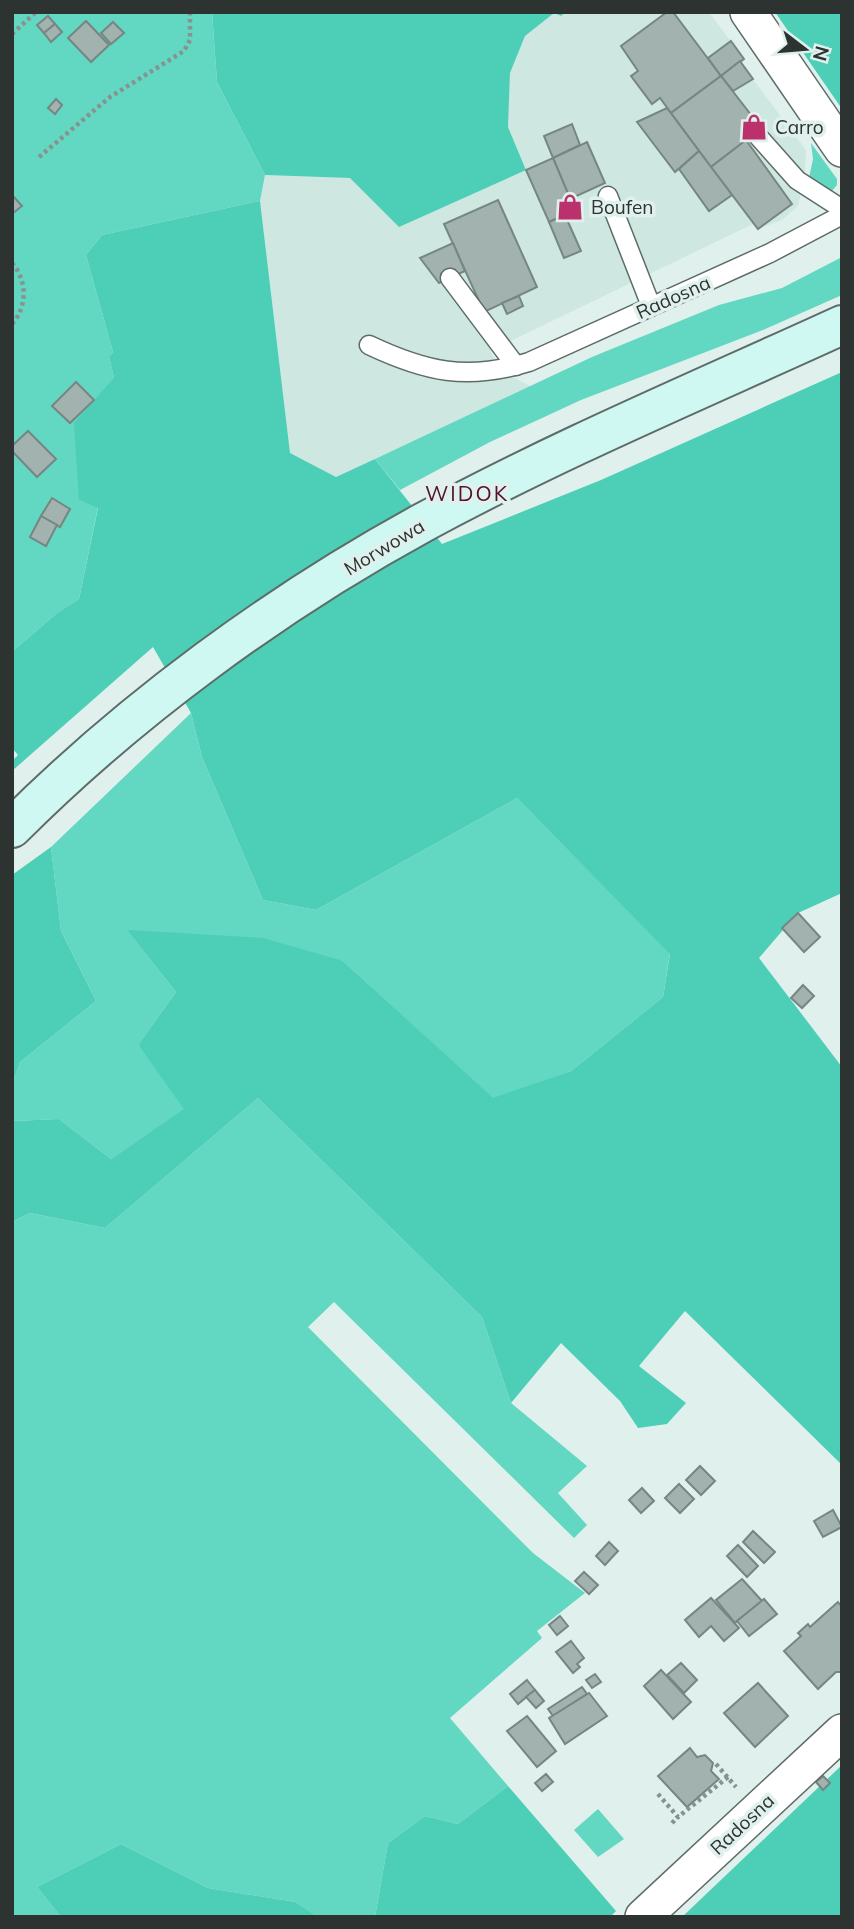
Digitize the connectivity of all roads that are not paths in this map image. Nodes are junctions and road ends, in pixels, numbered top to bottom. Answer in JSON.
{"nodes":[{"id":1,"x":748,"y":12,"type":"edge"},
{"id":2,"x":757,"y":135,"type":"dead end"},
{"id":3,"x":842,"y":149,"type":"edge"},
{"id":4,"x":608,"y":196,"type":"dead end"},
{"id":5,"x":842,"y":209,"type":"edge"},
{"id":6,"x":842,"y":215,"type":"edge"},
{"id":7,"x":450,"y":278,"type":"dead end"},
{"id":8,"x":651,"y":306,"type":"junction"},
{"id":9,"x":842,"y":325,"type":"edge"},
{"id":10,"x":369,"y":345,"type":"dead end"},
{"id":11,"x":508,"y":369,"type":"junction"},
{"id":12,"x":12,"y":828,"type":"edge"},
{"id":13,"x":842,"y":1732,"type":"edge"},
{"id":14,"x":643,"y":1917,"type":"edge"}],
"edges":[{"from":1,"to":3,"type":"street"},
{"from":2,"to":5,"type":"lane"},
{"from":4,"to":8,"type":"lane"},
{"from":6,"to":8,"type":"lane","name":"Radosna"},
{"from":7,"to":11,"type":"lane"},
{"from":8,"to":11,"type":"lane","name":"Radosna"},
{"from":9,"to":12,"type":"main road","name":"Morwowa"},
{"from":10,"to":11,"type":"lane"},
{"from":13,"to":14,"type":"street","name":"Radosna"}]}
